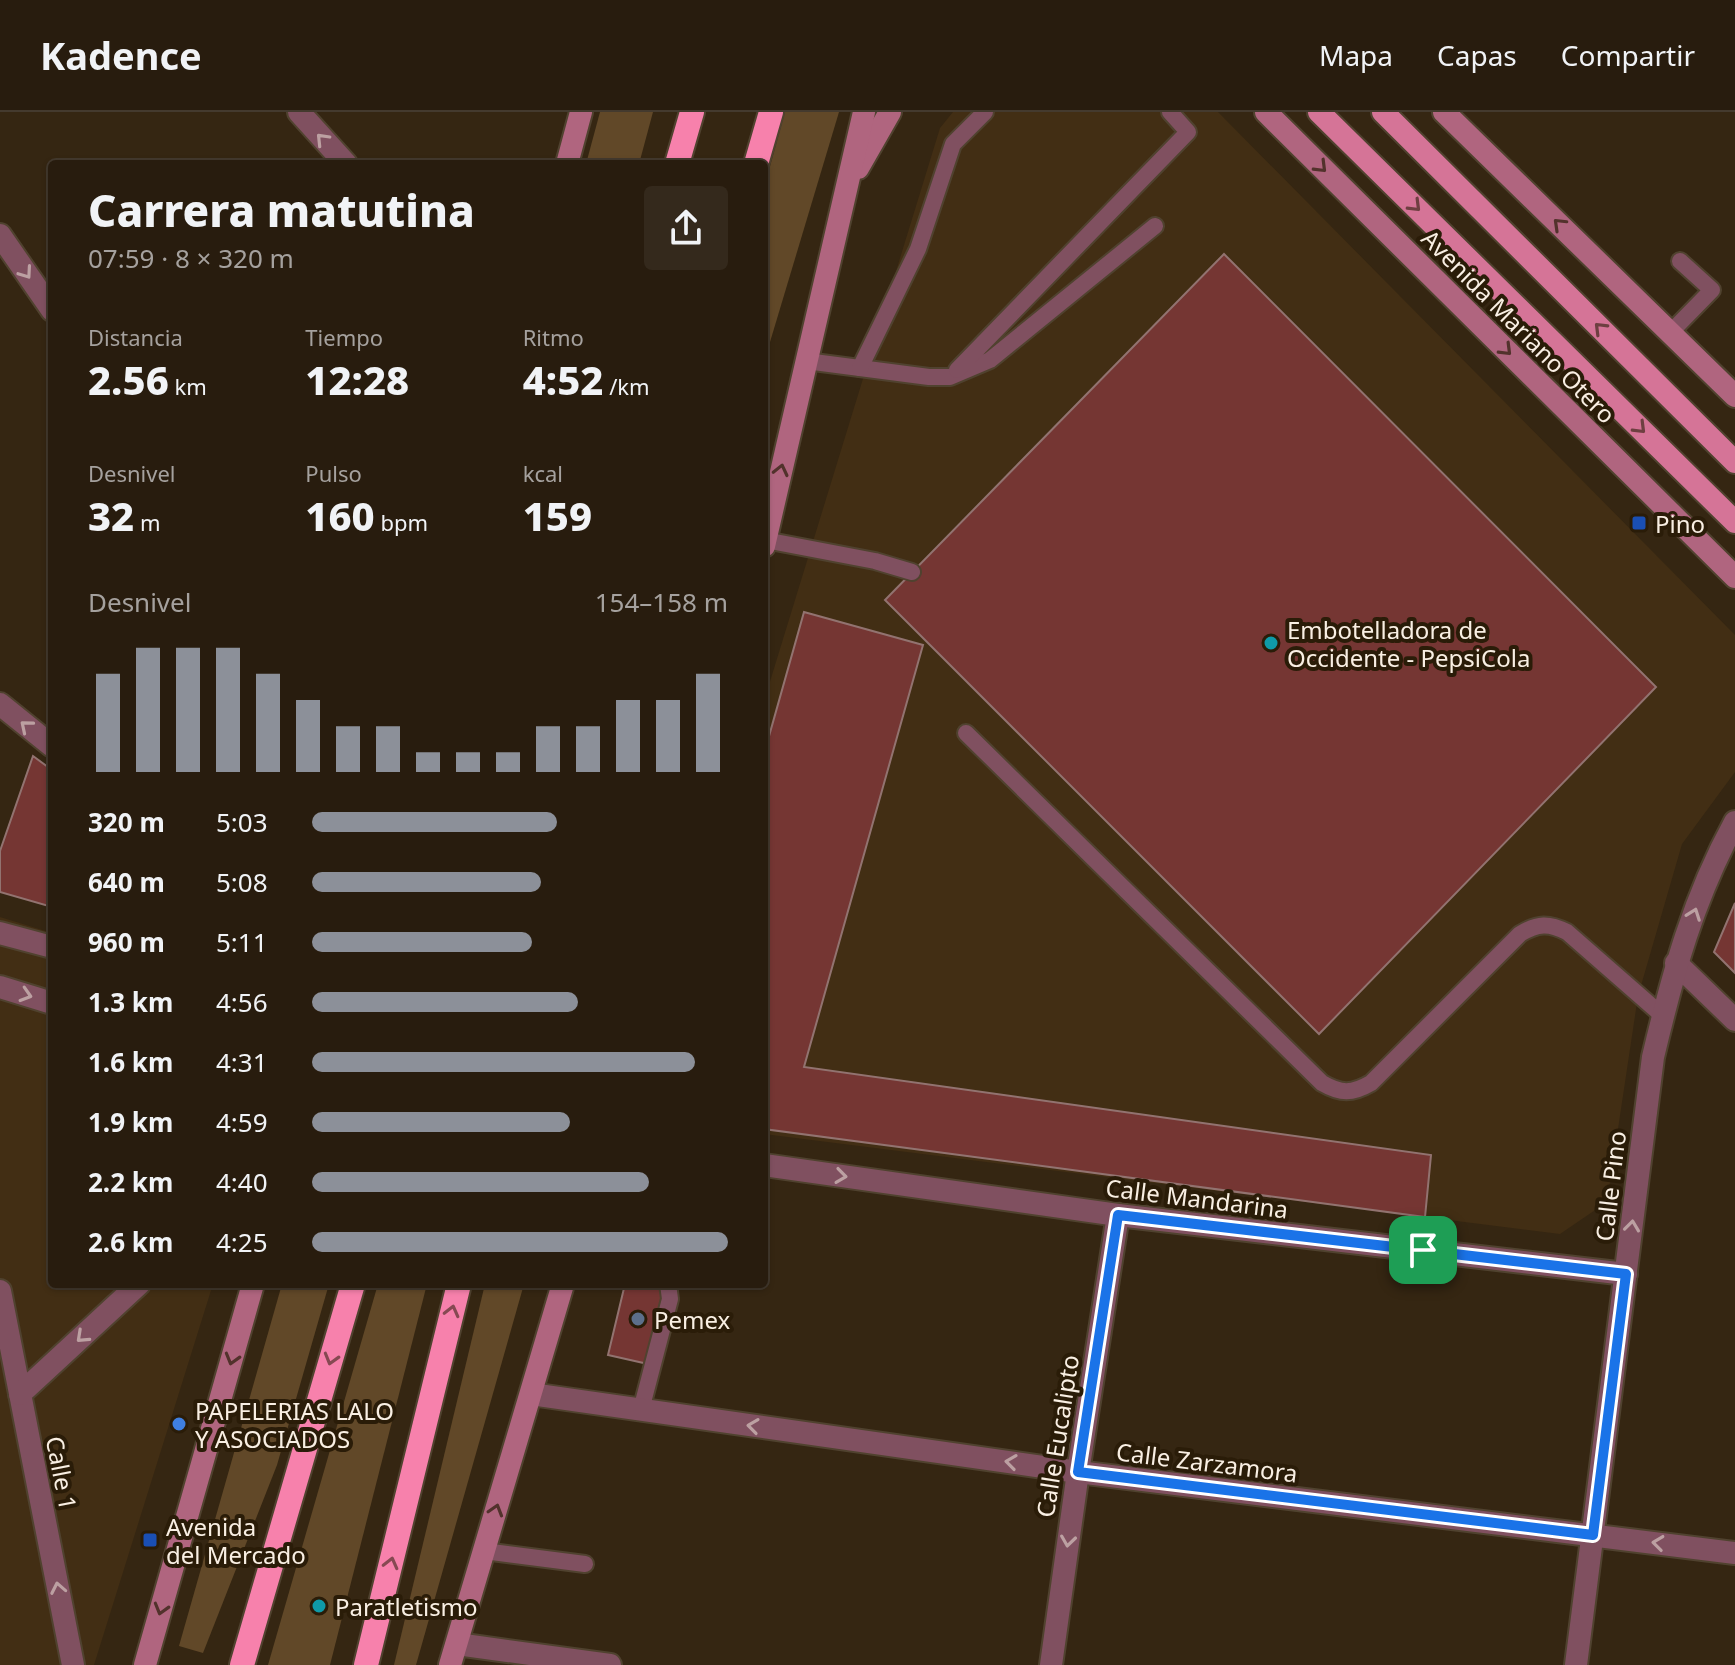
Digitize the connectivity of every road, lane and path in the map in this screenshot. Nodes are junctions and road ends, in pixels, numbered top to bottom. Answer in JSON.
{"nodes":[{"id":1,"x":299,"y":112,"type":"edge"},
{"id":2,"x":581,"y":112,"type":"edge"},
{"id":3,"x":692,"y":112,"type":"edge"},
{"id":4,"x":771,"y":112,"type":"edge"},
{"id":5,"x":864,"y":112,"type":"edge"},
{"id":6,"x":890,"y":112,"type":"edge"},
{"id":7,"x":985,"y":112,"type":"edge"},
{"id":8,"x":1170,"y":112,"type":"edge"},
{"id":9,"x":1266,"y":112,"type":"edge"},
{"id":10,"x":1319,"y":112,"type":"edge"},
{"id":11,"x":1383,"y":112,"type":"edge"},
{"id":12,"x":1444,"y":112,"type":"edge"},
{"id":13,"x":342,"y":160,"type":"edge"},
{"id":14,"x":568,"y":160,"type":"edge"},
{"id":15,"x":678,"y":160,"type":"edge"},
{"id":16,"x":757,"y":160,"type":"edge"},
{"id":17,"x":843,"y":194,"type":"junction"},
{"id":18,"x":1155,"y":226,"type":"dead end"},
{"id":19,"x":0,"y":235,"type":"edge"},
{"id":20,"x":1680,"y":261,"type":"dead end"},
{"id":21,"x":48,"y":304,"type":"edge"},
{"id":22,"x":1670,"y":333,"type":"junction"},
{"id":23,"x":806,"y":361,"type":"junction"},
{"id":24,"x":860,"y":368,"type":"junction"},
{"id":25,"x":950,"y":377,"type":"junction"},
{"id":26,"x":1735,"y":396,"type":"edge"},
{"id":27,"x":1735,"y":462,"type":"edge"},
{"id":28,"x":1735,"y":522,"type":"edge"},
{"id":29,"x":768,"y":530,"type":"edge"},
{"id":30,"x":768,"y":543,"type":"edge"},
{"id":31,"x":912,"y":572,"type":"dead end"},
{"id":32,"x":1735,"y":577,"type":"edge"},
{"id":33,"x":0,"y":704,"type":"edge"},
{"id":34,"x":966,"y":733,"type":"dead end"},
{"id":35,"x":48,"y":743,"type":"edge"},
{"id":36,"x":1735,"y":822,"type":"edge"},
{"id":37,"x":0,"y":933,"type":"edge"},
{"id":38,"x":48,"y":946,"type":"edge"},
{"id":39,"x":1676,"y":963,"type":"junction"},
{"id":40,"x":0,"y":987,"type":"edge"},
{"id":41,"x":48,"y":1002,"type":"edge"},
{"id":42,"x":1663,"y":1016,"type":"junction"},
{"id":43,"x":1735,"y":1020,"type":"edge"},
{"id":44,"x":768,"y":1166,"type":"edge"},
{"id":45,"x":1118,"y":1215,"type":"junction"},
{"id":46,"x":1626,"y":1274,"type":"junction"},
{"id":47,"x":135,"y":1288,"type":"edge"},
{"id":48,"x":252,"y":1288,"type":"edge"},
{"id":49,"x":352,"y":1288,"type":"edge"},
{"id":50,"x":458,"y":1288,"type":"edge"},
{"id":51,"x":562,"y":1288,"type":"edge"},
{"id":52,"x":669,"y":1288,"type":"edge"},
{"id":53,"x":0,"y":1291,"type":"edge"},
{"id":54,"x":20,"y":1394,"type":"junction"},
{"id":55,"x":531,"y":1394,"type":"junction"},
{"id":56,"x":641,"y":1410,"type":"junction"},
{"id":57,"x":1078,"y":1472,"type":"junction"},
{"id":58,"x":1593,"y":1535,"type":"junction"},
{"id":59,"x":484,"y":1551,"type":"junction"},
{"id":60,"x":1735,"y":1553,"type":"edge"},
{"id":61,"x":585,"y":1564,"type":"dead end"},
{"id":62,"x":454,"y":1655,"type":"edge"},
{"id":63,"x":73,"y":1665,"type":"edge"},
{"id":64,"x":145,"y":1665,"type":"edge"},
{"id":65,"x":242,"y":1665,"type":"edge"},
{"id":66,"x":366,"y":1665,"type":"edge"},
{"id":67,"x":610,"y":1665,"type":"edge"},
{"id":68,"x":1051,"y":1665,"type":"edge"},
{"id":69,"x":1576,"y":1665,"type":"edge"}],
"edges":[{"from":13,"to":1,"type":"street","one_way":true},
{"from":2,"to":14,"type":"main road"},
{"from":3,"to":15,"type":"highway"},
{"from":4,"to":16,"type":"highway"},
{"from":5,"to":17,"type":"main road"},
{"from":6,"to":17,"type":"main road"},
{"from":7,"to":24,"type":"lane"},
{"from":8,"to":25,"type":"lane"},
{"from":9,"to":32,"type":"main road","name":"Avenida Mariano Otero","one_way":true},
{"from":10,"to":28,"type":"main road","name":"Avenida Mariano Otero","one_way":true},
{"from":27,"to":11,"type":"main road","one_way":true},
{"from":22,"to":12,"type":"main road","one_way":true},
{"from":17,"to":23,"type":"main road"},
{"from":18,"to":25,"type":"lane"},
{"from":19,"to":21,"type":"street","one_way":true},
{"from":20,"to":22,"type":"lane"},
{"from":22,"to":26,"type":"main road"},
{"from":23,"to":24,"type":"lane"},
{"from":29,"to":23,"type":"main road","one_way":true},
{"from":24,"to":25,"type":"lane"},
{"from":30,"to":31,"type":"lane"},
{"from":35,"to":33,"type":"street","one_way":true},
{"from":34,"to":42,"type":"lane"},
{"from":39,"to":36,"type":"street","name":"Calle Pino","one_way":true},
{"from":37,"to":38,"type":"street"},
{"from":39,"to":42,"type":"street","name":"Calle Pino"},
{"from":39,"to":43,"type":"street"},
{"from":40,"to":41,"type":"street","one_way":true},
{"from":46,"to":42,"type":"street","name":"Calle Pino","one_way":true},
{"from":44,"to":45,"type":"street","name":"Calle Mandarina","one_way":true},
{"from":45,"to":46,"type":"street","name":"Calle Mandarina"},
{"from":45,"to":57,"type":"street","name":"Calle Eucalipto"},
{"from":46,"to":58,"type":"street","name":"Calle Pino"},
{"from":47,"to":54,"type":"street","one_way":true},
{"from":48,"to":64,"type":"main road","one_way":true},
{"from":49,"to":65,"type":"highway","one_way":true},
{"from":66,"to":50,"type":"highway","one_way":true},
{"from":51,"to":55,"type":"main road"},
{"from":52,"to":56,"type":"lane"},
{"from":53,"to":54,"type":"street","name":"Calle 1"},
{"from":63,"to":54,"type":"street","name":"Calle 1","one_way":true},
{"from":55,"to":56,"type":"street","name":"Calle Zarzamora"},
{"from":59,"to":55,"type":"main road","one_way":true},
{"from":57,"to":56,"type":"street","name":"Calle Zarzamora","one_way":true},
{"from":57,"to":58,"type":"street","name":"Calle Zarzamora"},
{"from":57,"to":68,"type":"street","name":"Calle Eucalipto","one_way":true},
{"from":60,"to":58,"type":"street","name":"Calle Zarzamora","one_way":true},
{"from":58,"to":69,"type":"street","name":"Calle Pino"},
{"from":59,"to":61,"type":"lane"},
{"from":59,"to":62,"type":"main road"},
{"from":62,"to":67,"type":"street"}]}
